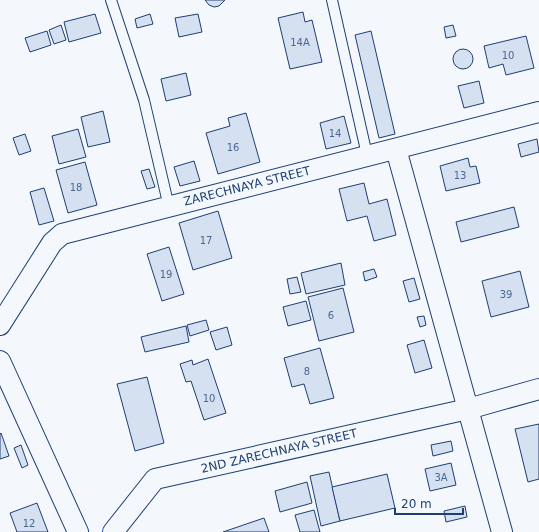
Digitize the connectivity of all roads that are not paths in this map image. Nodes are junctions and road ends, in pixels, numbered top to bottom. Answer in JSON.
{"nodes":[{"id":1,"x":111,"y":0,"type":"edge"},
{"id":2,"x":332,"y":0,"type":"edge"},
{"id":3,"x":539,"y":112,"type":"edge"},
{"id":4,"x":396,"y":149,"type":"junction"},
{"id":5,"x":367,"y":155,"type":"junction"},
{"id":6,"x":169,"y":206,"type":"junction"},
{"id":7,"x":0,"y":325,"type":"edge"},
{"id":8,"x":0,"y":361,"type":"edge"},
{"id":9,"x":539,"y":389,"type":"edge"},
{"id":10,"x":468,"y":409,"type":"junction"},
{"id":11,"x":78,"y":532,"type":"edge"},
{"id":12,"x":113,"y":532,"type":"edge"},
{"id":13,"x":502,"y":532,"type":"edge"}],
"edges":[{"from":1,"to":6,"type":"lane"},
{"from":2,"to":5,"type":"lane"},
{"from":3,"to":4,"type":"street","name":"ZARECHNAYA STREET"},
{"from":4,"to":5,"type":"street","name":"ZARECHNAYA STREET"},
{"from":4,"to":10,"type":"street"},
{"from":5,"to":6,"type":"street","name":"ZARECHNAYA STREET"},
{"from":6,"to":7,"type":"street","name":"ZARECHNAYA STREET"},
{"from":8,"to":11,"type":"street"},
{"from":9,"to":10,"type":"street","name":"2ND ZARECHNAYA STREET"},
{"from":10,"to":12,"type":"street","name":"2ND ZARECHNAYA STREET"},
{"from":10,"to":13,"type":"street"}]}
